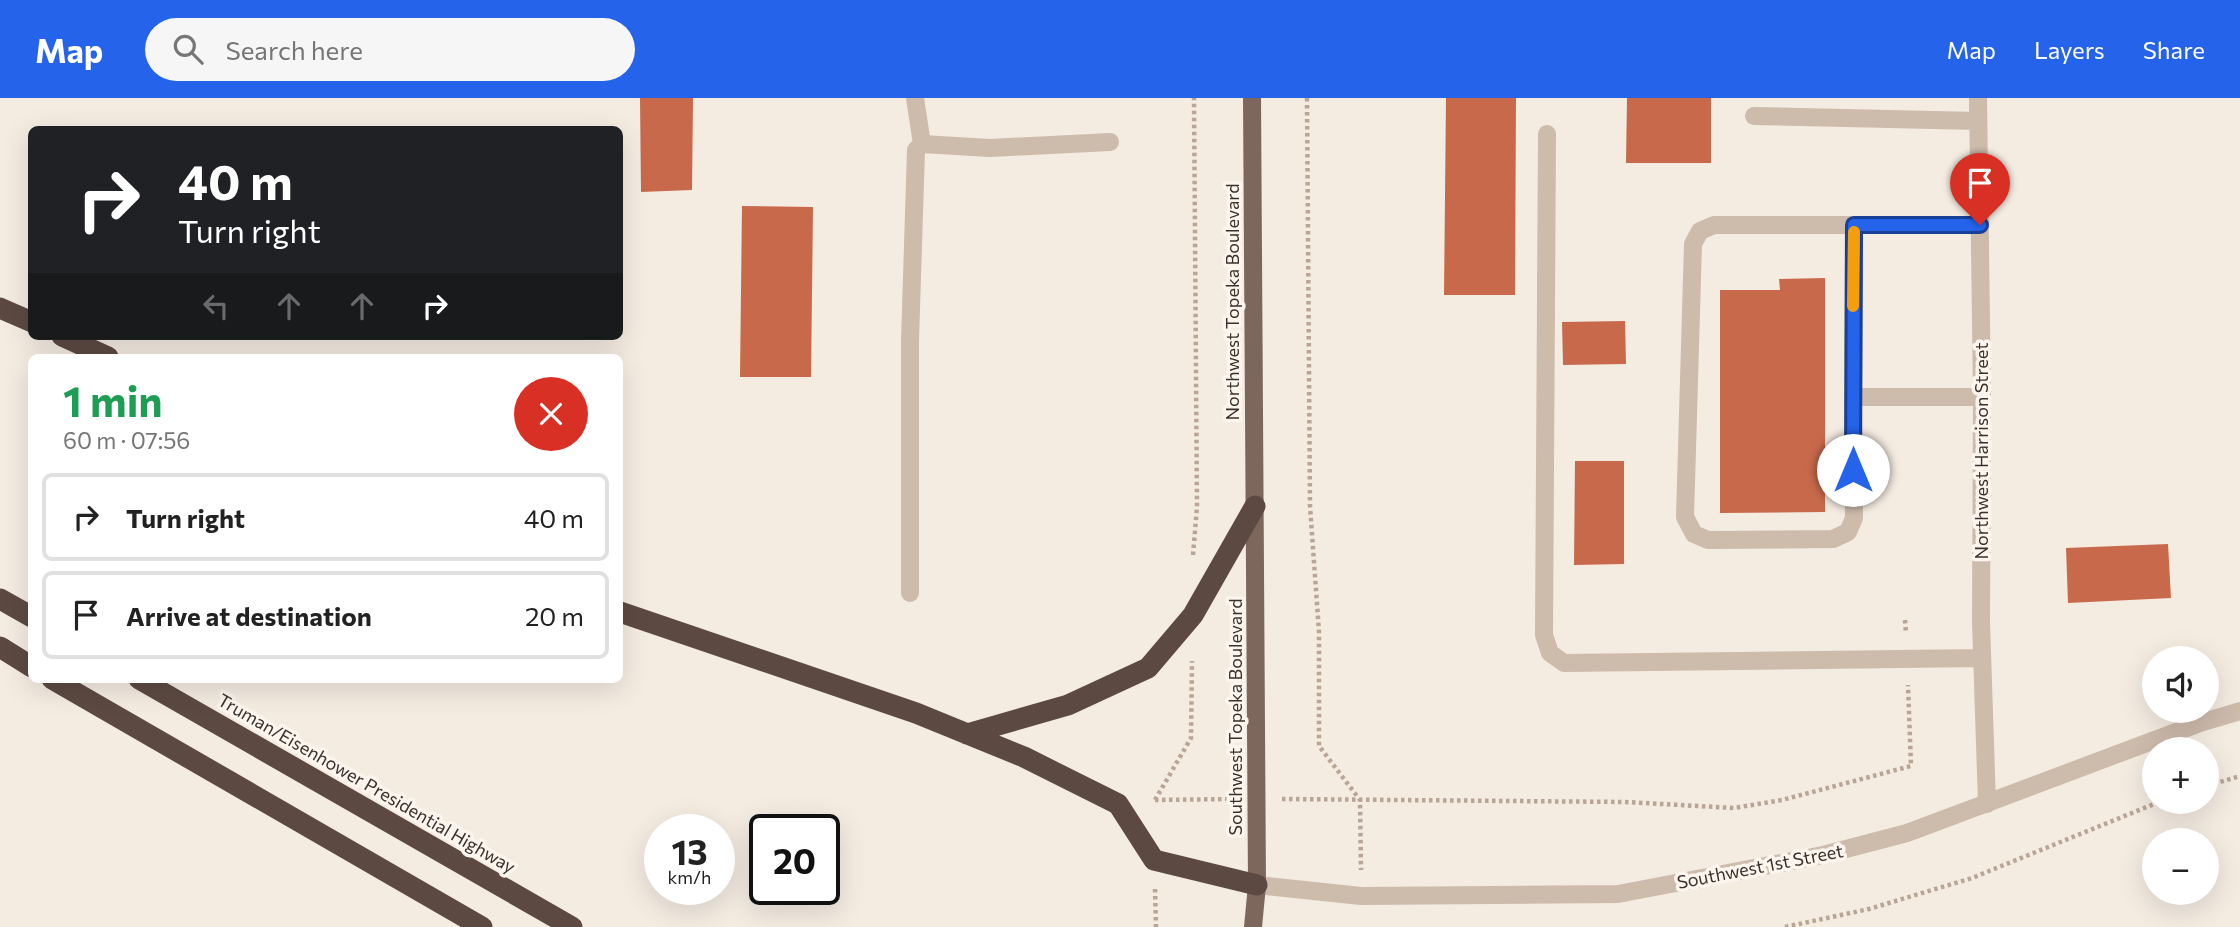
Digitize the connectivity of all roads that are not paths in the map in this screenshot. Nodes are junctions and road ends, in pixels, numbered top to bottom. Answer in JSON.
{"nodes":[{"id":1,"x":915,"y":98,"type":"edge"},
{"id":2,"x":1252,"y":98,"type":"edge"},
{"id":3,"x":1978,"y":98,"type":"edge"},
{"id":4,"x":1754,"y":116,"type":"dead end"},
{"id":5,"x":1978,"y":121,"type":"junction"},
{"id":6,"x":1547,"y":134,"type":"dead end"},
{"id":7,"x":1110,"y":142,"type":"dead end"},
{"id":8,"x":922,"y":144,"type":"junction"},
{"id":9,"x":1854,"y":225,"type":"junction"},
{"id":10,"x":1980,"y":225,"type":"junction"},
{"id":11,"x":0,"y":308,"type":"edge"},
{"id":12,"x":28,"y":320,"type":"edge"},
{"id":13,"x":71,"y":340,"type":"edge"},
{"id":14,"x":101,"y":354,"type":"edge"},
{"id":15,"x":1853,"y":397,"type":"junction"},
{"id":16,"x":1982,"y":397,"type":"junction"},
{"id":17,"x":1255,"y":506,"type":"junction"},
{"id":18,"x":910,"y":593,"type":"dead end"},
{"id":19,"x":0,"y":599,"type":"edge"},
{"id":20,"x":623,"y":613,"type":"edge"},
{"id":21,"x":28,"y":615,"type":"edge"},
{"id":22,"x":0,"y":647,"type":"edge"},
{"id":23,"x":1982,"y":658,"type":"junction"},
{"id":24,"x":28,"y":664,"type":"edge"},
{"id":25,"x":59,"y":683,"type":"edge"},
{"id":26,"x":146,"y":683,"type":"edge"},
{"id":27,"x":2240,"y":711,"type":"edge"},
{"id":28,"x":967,"y":734,"type":"junction"},
{"id":29,"x":1987,"y":804,"type":"junction"},
{"id":30,"x":1257,"y":885,"type":"junction"},
{"id":31,"x":482,"y":927,"type":"edge"},
{"id":32,"x":572,"y":927,"type":"edge"},
{"id":33,"x":1253,"y":927,"type":"edge"}],
"edges":[{"from":1,"to":8,"type":"street"},
{"from":2,"to":17,"type":"main road","name":"Northwest Topeka Boulevard"},
{"from":3,"to":5,"type":"street","name":"Northwest Harrison Street"},
{"from":4,"to":5,"type":"street"},
{"from":5,"to":10,"type":"street","name":"Northwest Harrison Street"},
{"from":6,"to":23,"type":"street"},
{"from":7,"to":8,"type":"street"},
{"from":8,"to":18,"type":"street"},
{"from":9,"to":10,"type":"street"},
{"from":9,"to":15,"type":"street"},
{"from":9,"to":15,"type":"street"},
{"from":10,"to":16,"type":"street","name":"Northwest Harrison Street"},
{"from":11,"to":12,"type":"highway"},
{"from":13,"to":14,"type":"highway"},
{"from":15,"to":16,"type":"street"},
{"from":16,"to":23,"type":"street","name":"Northwest Harrison Street"},
{"from":17,"to":28,"type":"highway"},
{"from":17,"to":30,"type":"main road","name":"Southwest Topeka Boulevard"},
{"from":19,"to":21,"type":"highway"},
{"from":20,"to":28,"type":"highway"},
{"from":22,"to":24,"type":"highway"},
{"from":23,"to":29,"type":"street","name":"Northwest Harrison Street"},
{"from":25,"to":31,"type":"highway"},
{"from":26,"to":32,"type":"highway","name":"Truman/Eisenhower Presidential Highway"},
{"from":27,"to":29,"type":"street","name":"Southwest 1st Street"},
{"from":28,"to":30,"type":"highway"},
{"from":29,"to":30,"type":"street","name":"Southwest 1st Street"},
{"from":30,"to":33,"type":"main road","name":"Southwest Topeka Boulevard"}]}
